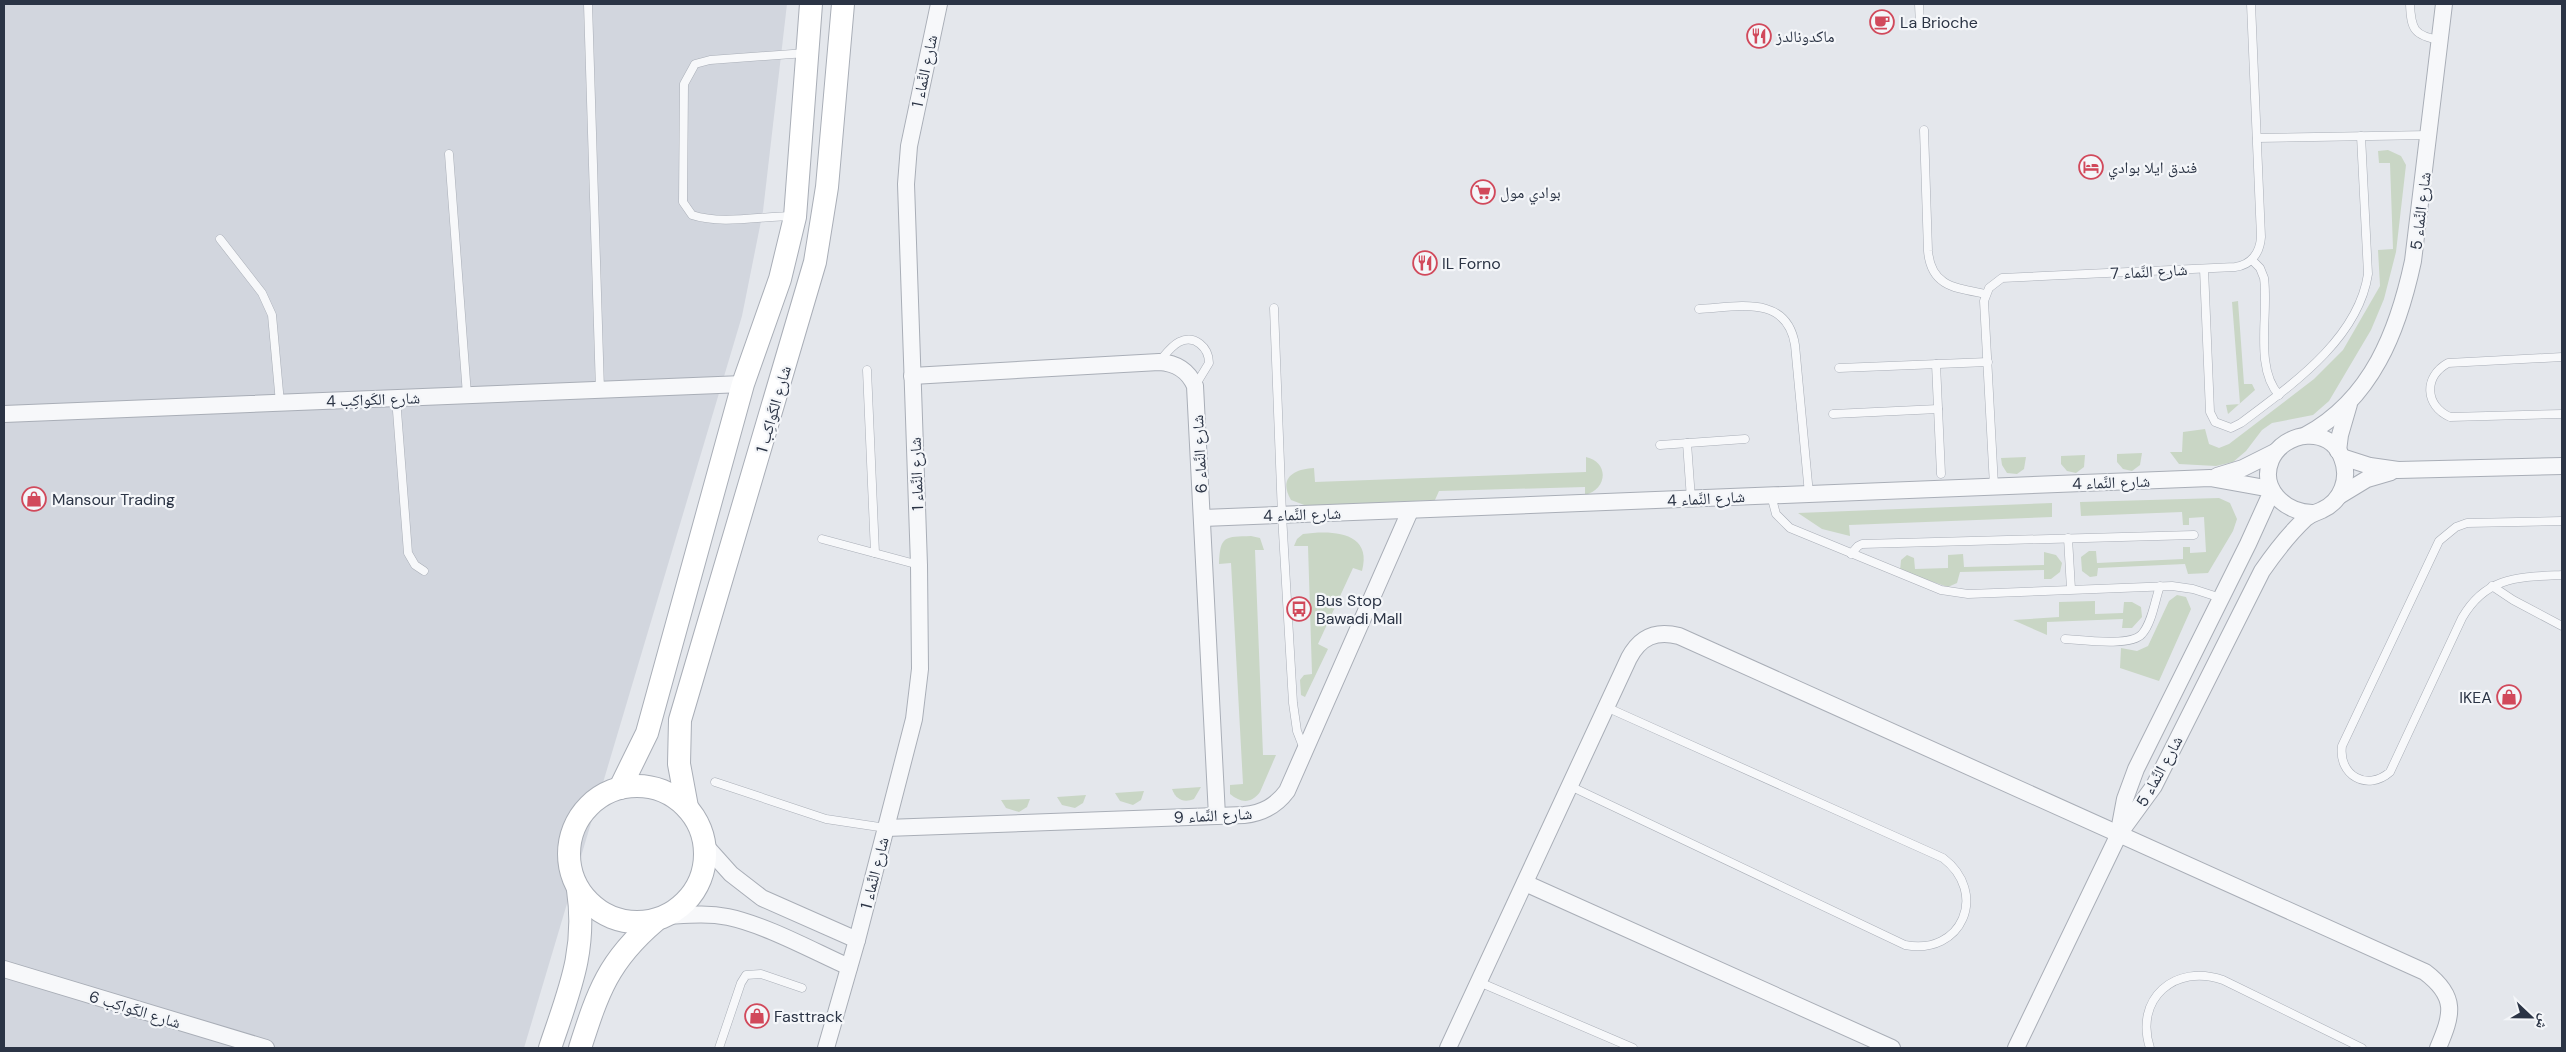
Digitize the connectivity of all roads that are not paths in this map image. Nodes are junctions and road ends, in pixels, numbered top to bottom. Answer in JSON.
{"nodes":[{"id":1,"x":588,"y":4,"type":"edge"},
{"id":2,"x":812,"y":4,"type":"edge"},
{"id":3,"x":843,"y":4,"type":"edge"},
{"id":4,"x":939,"y":4,"type":"edge"},
{"id":5,"x":1919,"y":4,"type":"edge"},
{"id":6,"x":2251,"y":4,"type":"edge"},
{"id":7,"x":2410,"y":4,"type":"edge"},
{"id":8,"x":2444,"y":4,"type":"edge"},
{"id":9,"x":1920,"y":25,"type":"dead end"},
{"id":10,"x":2440,"y":40,"type":"junction"},
{"id":11,"x":808,"y":53,"type":"junction"},
{"id":12,"x":1924,"y":130,"type":"dead end"},
{"id":13,"x":2429,"y":135,"type":"junction"},
{"id":14,"x":2361,"y":136,"type":"junction"},
{"id":15,"x":2257,"y":138,"type":"junction"},
{"id":16,"x":449,"y":154,"type":"dead end"},
{"id":17,"x":795,"y":216,"type":"junction"},
{"id":18,"x":220,"y":239,"type":"dead end"},
{"id":19,"x":2252,"y":260,"type":"junction"},
{"id":20,"x":2204,"y":269,"type":"junction"},
{"id":21,"x":1986,"y":294,"type":"junction"},
{"id":22,"x":1274,"y":308,"type":"dead end"},
{"id":23,"x":1699,"y":309,"type":"dead end"},
{"id":24,"x":2562,"y":357,"type":"edge"},
{"id":25,"x":1159,"y":362,"type":"junction"},
{"id":26,"x":1988,"y":362,"type":"junction"},
{"id":27,"x":1936,"y":364,"type":"junction"},
{"id":28,"x":1839,"y":368,"type":"dead end"},
{"id":29,"x":867,"y":370,"type":"dead end"},
{"id":30,"x":912,"y":376,"type":"junction"},
{"id":31,"x":743,"y":384,"type":"junction"},
{"id":32,"x":1195,"y":386,"type":"junction"},
{"id":33,"x":600,"y":390,"type":"junction"},
{"id":34,"x":467,"y":395,"type":"junction"},
{"id":35,"x":2278,"y":395,"type":"junction"},
{"id":36,"x":396,"y":398,"type":"junction"},
{"id":37,"x":280,"y":403,"type":"junction"},
{"id":38,"x":2349,"y":404,"type":"junction"},
{"id":39,"x":1938,"y":409,"type":"junction"},
{"id":40,"x":4,"y":414,"type":"edge"},
{"id":41,"x":1833,"y":414,"type":"dead end"},
{"id":42,"x":2562,"y":414,"type":"edge"},
{"id":43,"x":2306,"y":435,"type":"junction"},
{"id":44,"x":1745,"y":439,"type":"dead end"},
{"id":45,"x":1687,"y":443,"type":"junction"},
{"id":46,"x":1660,"y":444,"type":"dead end"},
{"id":47,"x":2274,"y":452,"type":"junction"},
{"id":48,"x":2340,"y":454,"type":"junction"},
{"id":49,"x":2562,"y":466,"type":"edge"},
{"id":50,"x":2398,"y":470,"type":"junction"},
{"id":51,"x":1941,"y":474,"type":"dead end"},
{"id":52,"x":2210,"y":478,"type":"junction"},
{"id":53,"x":1994,"y":486,"type":"junction"},
{"id":54,"x":2271,"y":490,"type":"junction"},
{"id":55,"x":1809,"y":494,"type":"junction"},
{"id":56,"x":1772,"y":495,"type":"junction"},
{"id":57,"x":2339,"y":496,"type":"junction"},
{"id":58,"x":1691,"y":499,"type":"junction"},
{"id":59,"x":1410,"y":511,"type":"junction"},
{"id":60,"x":2312,"y":513,"type":"junction"},
{"id":61,"x":1282,"y":515,"type":"junction"},
{"id":62,"x":1203,"y":518,"type":"junction"},
{"id":63,"x":2562,"y":521,"type":"edge"},
{"id":64,"x":2194,"y":535,"type":"dead end"},
{"id":65,"x":2068,"y":538,"type":"junction"},
{"id":66,"x":822,"y":539,"type":"dead end"},
{"id":67,"x":876,"y":553,"type":"junction"},
{"id":68,"x":1851,"y":554,"type":"junction"},
{"id":69,"x":919,"y":565,"type":"junction"},
{"id":70,"x":424,"y":572,"type":"dead end"},
{"id":71,"x":2562,"y":575,"type":"edge"},
{"id":72,"x":2160,"y":586,"type":"junction"},
{"id":73,"x":2492,"y":586,"type":"junction"},
{"id":74,"x":2071,"y":589,"type":"junction"},
{"id":75,"x":2221,"y":599,"type":"junction"},
{"id":76,"x":2562,"y":626,"type":"edge"},
{"id":77,"x":2065,"y":639,"type":"dead end"},
{"id":78,"x":1606,"y":707,"type":"junction"},
{"id":79,"x":1304,"y":750,"type":"junction"},
{"id":80,"x":715,"y":782,"type":"dead end"},
{"id":81,"x":1570,"y":786,"type":"junction"},
{"id":82,"x":620,"y":788,"type":"junction"},
{"id":83,"x":687,"y":807,"type":"junction"},
{"id":84,"x":1217,"y":816,"type":"junction"},
{"id":85,"x":886,"y":828,"type":"junction"},
{"id":86,"x":2119,"y":834,"type":"junction"},
{"id":87,"x":705,"y":845,"type":"junction"},
{"id":88,"x":1525,"y":883,"type":"junction"},
{"id":89,"x":578,"y":890,"type":"junction"},
{"id":90,"x":661,"y":919,"type":"junction"},
{"id":91,"x":857,"y":940,"type":"junction"},
{"id":92,"x":849,"y":967,"type":"junction"},
{"id":93,"x":4,"y":969,"type":"edge"},
{"id":94,"x":1479,"y":982,"type":"junction"},
{"id":95,"x":802,"y":988,"type":"dead end"},
{"id":96,"x":266,"y":1048,"type":"edge"},
{"id":97,"x":550,"y":1048,"type":"edge"},
{"id":98,"x":580,"y":1048,"type":"edge"},
{"id":99,"x":719,"y":1048,"type":"edge"},
{"id":100,"x":826,"y":1048,"type":"edge"},
{"id":101,"x":1448,"y":1048,"type":"edge"},
{"id":102,"x":1632,"y":1048,"type":"edge"},
{"id":103,"x":1892,"y":1048,"type":"edge"},
{"id":104,"x":2016,"y":1048,"type":"edge"},
{"id":105,"x":2150,"y":1048,"type":"edge"},
{"id":106,"x":2362,"y":1048,"type":"edge"},
{"id":107,"x":2438,"y":1048,"type":"edge"}],
"edges":[{"from":1,"to":33,"type":"lane"},
{"from":2,"to":11,"type":"street"},
{"from":3,"to":83,"type":"street","name":"شارع الكَواكِب 1"},
{"from":4,"to":30,"type":"street","name":"شارع النَّماء 1"},
{"from":5,"to":9,"type":"lane"},
{"from":6,"to":15,"type":"lane"},
{"from":7,"to":10,"type":"lane"},
{"from":8,"to":10,"type":"street","name":"شارع النَّماء 5"},
{"from":10,"to":13,"type":"street","name":"شارع النَّماء 5"},
{"from":11,"to":17,"type":"street"},
{"from":11,"to":17,"type":"lane"},
{"from":12,"to":21,"type":"lane"},
{"from":13,"to":14,"type":"lane"},
{"from":13,"to":38,"type":"street","name":"شارع النَّماء 5"},
{"from":14,"to":15,"type":"lane"},
{"from":14,"to":35,"type":"lane"},
{"from":15,"to":19,"type":"lane"},
{"from":16,"to":34,"type":"lane"},
{"from":17,"to":31,"type":"street"},
{"from":18,"to":37,"type":"lane"},
{"from":19,"to":20,"type":"lane","name":"شارع النَّماء 7"},
{"from":19,"to":35,"type":"lane"},
{"from":20,"to":21,"type":"lane","name":"شارع النَّماء 7"},
{"from":20,"to":35,"type":"lane"},
{"from":21,"to":26,"type":"lane"},
{"from":22,"to":61,"type":"lane"},
{"from":23,"to":55,"type":"lane"},
{"from":24,"to":42,"type":"lane"},
{"from":25,"to":30,"type":"street"},
{"from":25,"to":32,"type":"street"},
{"from":25,"to":32,"type":"lane"},
{"from":26,"to":27,"type":"lane"},
{"from":26,"to":53,"type":"lane"},
{"from":27,"to":28,"type":"lane"},
{"from":27,"to":39,"type":"lane"},
{"from":29,"to":67,"type":"lane"},
{"from":30,"to":69,"type":"street","name":"شارع النَّماء 1"},
{"from":31,"to":33,"type":"street","name":"شارع الكَواكِب 4"},
{"from":31,"to":82,"type":"street"},
{"from":32,"to":62,"type":"street","name":"شارع النَّماء 6"},
{"from":33,"to":34,"type":"street","name":"شارع الكَواكِب 4"},
{"from":34,"to":36,"type":"street","name":"شارع الكَواكِب 4"},
{"from":36,"to":37,"type":"street","name":"شارع الكَواكِب 4"},
{"from":36,"to":70,"type":"lane"},
{"from":37,"to":40,"type":"street","name":"شارع الكَواكِب 4"},
{"from":38,"to":43,"type":"street","name":"شارع النَّماء 5"},
{"from":38,"to":48,"type":"street","name":"شارع النَّماء 5"},
{"from":39,"to":41,"type":"lane"},
{"from":39,"to":51,"type":"lane"},
{"from":43,"to":47,"type":"street"},
{"from":43,"to":48,"type":"street"},
{"from":44,"to":45,"type":"lane"},
{"from":45,"to":46,"type":"lane"},
{"from":45,"to":58,"type":"lane"},
{"from":47,"to":52,"type":"street","name":"شارع النَّماء 4"},
{"from":47,"to":54,"type":"street"},
{"from":48,"to":50,"type":"street"},
{"from":48,"to":57,"type":"street"},
{"from":49,"to":50,"type":"street"},
{"from":50,"to":57,"type":"street"},
{"from":52,"to":53,"type":"street","name":"شارع النَّماء 4"},
{"from":52,"to":54,"type":"street","name":"شارع النَّماء 4"},
{"from":53,"to":55,"type":"street","name":"شارع النَّماء 4"},
{"from":54,"to":60,"type":"street"},
{"from":54,"to":75,"type":"street","name":"شارع النَّماء 5"},
{"from":55,"to":56,"type":"street","name":"شارع النَّماء 4"},
{"from":56,"to":58,"type":"street","name":"شارع النَّماء 4"},
{"from":56,"to":68,"type":"lane"},
{"from":57,"to":60,"type":"street"},
{"from":58,"to":59,"type":"street","name":"شارع النَّماء 4"},
{"from":59,"to":61,"type":"street","name":"شارع النَّماء 4"},
{"from":59,"to":79,"type":"street","name":"شارع النَّماء 9"},
{"from":60,"to":86,"type":"street","name":"شارع النَّماء 5"},
{"from":61,"to":62,"type":"street","name":"شارع النَّماء 4"},
{"from":61,"to":79,"type":"lane"},
{"from":62,"to":84,"type":"street","name":"شارع النَّماء 6"},
{"from":63,"to":73,"type":"lane"},
{"from":64,"to":65,"type":"lane"},
{"from":65,"to":68,"type":"lane"},
{"from":65,"to":74,"type":"lane"},
{"from":66,"to":67,"type":"lane"},
{"from":67,"to":69,"type":"lane"},
{"from":68,"to":74,"type":"lane"},
{"from":69,"to":85,"type":"street","name":"شارع النَّماء 1"},
{"from":71,"to":73,"type":"lane"},
{"from":72,"to":74,"type":"lane"},
{"from":72,"to":75,"type":"lane"},
{"from":72,"to":77,"type":"lane"},
{"from":73,"to":76,"type":"lane"},
{"from":75,"to":86,"type":"street","name":"شارع النَّماء 5"},
{"from":78,"to":81,"type":"street"},
{"from":78,"to":81,"type":"lane"},
{"from":78,"to":86,"type":"street"},
{"from":79,"to":84,"type":"street","name":"شارع النَّماء 9"},
{"from":80,"to":85,"type":"lane"},
{"from":81,"to":88,"type":"street"},
{"from":82,"to":83,"type":"street"},
{"from":82,"to":89,"type":"street"},
{"from":83,"to":87,"type":"street"},
{"from":84,"to":85,"type":"street","name":"شارع النَّماء 9"},
{"from":85,"to":91,"type":"street","name":"شارع النَّماء 1"},
{"from":86,"to":104,"type":"street"},
{"from":86,"to":107,"type":"street"},
{"from":87,"to":90,"type":"street"},
{"from":87,"to":91,"type":"street"},
{"from":88,"to":94,"type":"street"},
{"from":88,"to":103,"type":"street"},
{"from":89,"to":90,"type":"street"},
{"from":89,"to":97,"type":"street"},
{"from":90,"to":92,"type":"street"},
{"from":90,"to":98,"type":"street"},
{"from":91,"to":92,"type":"street","name":"شارع النَّماء 1"},
{"from":92,"to":100,"type":"street","name":"شارع النَّماء 1"},
{"from":93,"to":96,"type":"street","name":"شارع الكَواكِب 6"},
{"from":94,"to":101,"type":"street"},
{"from":94,"to":102,"type":"lane"},
{"from":95,"to":99,"type":"lane"},
{"from":105,"to":106,"type":"lane"}]}
